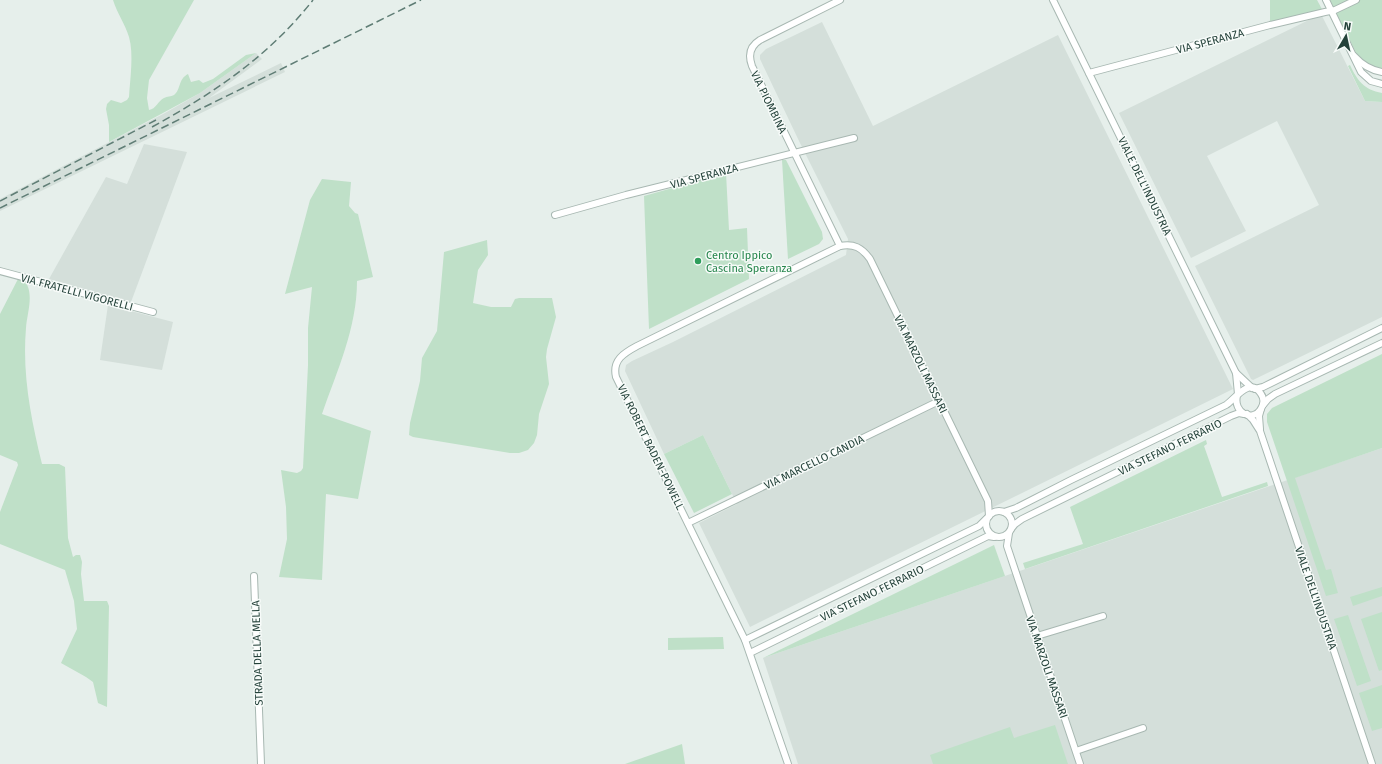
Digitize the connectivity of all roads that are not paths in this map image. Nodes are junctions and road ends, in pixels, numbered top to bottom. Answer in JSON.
{"nodes":[{"id":1,"x":840,"y":0,"type":"edge"},
{"id":2,"x":1053,"y":0,"type":"edge"},
{"id":3,"x":1326,"y":0,"type":"edge"},
{"id":4,"x":1356,"y":0,"type":"edge"},
{"id":5,"x":1332,"y":12,"type":"junction"},
{"id":6,"x":1352,"y":53,"type":"junction"},
{"id":7,"x":1382,"y":72,"type":"edge"},
{"id":8,"x":1089,"y":73,"type":"junction"},
{"id":9,"x":1382,"y":84,"type":"edge"},
{"id":10,"x":854,"y":138,"type":"dead end"},
{"id":11,"x":794,"y":152,"type":"junction"},
{"id":12,"x":555,"y":215,"type":"dead end"},
{"id":13,"x":840,"y":246,"type":"junction"},
{"id":14,"x":0,"y":271,"type":"edge"},
{"id":15,"x":153,"y":312,"type":"dead end"},
{"id":16,"x":1382,"y":328,"type":"edge"},
{"id":17,"x":1382,"y":343,"type":"edge"},
{"id":18,"x":1236,"y":373,"type":"junction"},
{"id":19,"x":1254,"y":388,"type":"junction"},
{"id":20,"x":1238,"y":395,"type":"junction"},
{"id":21,"x":939,"y":401,"type":"junction"},
{"id":22,"x":1262,"y":407,"type":"junction"},
{"id":23,"x":1246,"y":414,"type":"junction"},
{"id":24,"x":1260,"y":431,"type":"junction"},
{"id":25,"x":988,"y":501,"type":"junction"},
{"id":26,"x":1002,"y":512,"type":"junction"},
{"id":27,"x":987,"y":518,"type":"junction"},
{"id":28,"x":688,"y":523,"type":"junction"},
{"id":29,"x":1010,"y":531,"type":"junction"},
{"id":30,"x":996,"y":537,"type":"junction"},
{"id":31,"x":1007,"y":546,"type":"junction"},
{"id":32,"x":254,"y":576,"type":"dead end"},
{"id":33,"x":1103,"y":616,"type":"dead end"},
{"id":34,"x":1037,"y":636,"type":"junction"},
{"id":35,"x":745,"y":640,"type":"junction"},
{"id":36,"x":750,"y":653,"type":"junction"},
{"id":37,"x":1143,"y":728,"type":"dead end"},
{"id":38,"x":1076,"y":751,"type":"junction"},
{"id":39,"x":261,"y":764,"type":"edge"},
{"id":40,"x":788,"y":764,"type":"edge"},
{"id":41,"x":1080,"y":764,"type":"edge"},
{"id":42,"x":1372,"y":764,"type":"edge"}],
"edges":[{"from":1,"to":11,"type":"street","name":"VIA PIOMBINA"},
{"from":2,"to":8,"type":"street","name":"VIALE DELL'INDUSTRIA"},
{"from":3,"to":5,"type":"street"},
{"from":4,"to":5,"type":"street","name":"VIA SPERANZA"},
{"from":5,"to":6,"type":"street"},
{"from":5,"to":8,"type":"street","name":"VIA SPERANZA"},
{"from":6,"to":7,"type":"street"},
{"from":6,"to":9,"type":"street"},
{"from":8,"to":18,"type":"street","name":"VIALE DELL'INDUSTRIA"},
{"from":10,"to":11,"type":"street","name":"VIA SPERANZA"},
{"from":11,"to":12,"type":"street","name":"VIA SPERANZA"},
{"from":11,"to":13,"type":"street","name":"VIA PIOMBINA"},
{"from":13,"to":21,"type":"street","name":"VIA MARZOLI MASSARI"},
{"from":13,"to":28,"type":"street","name":"VIA ROBERT BADEN-POWELL"},
{"from":14,"to":15,"type":"street","name":"VIA FRATELLI VIGORELLI"},
{"from":16,"to":19,"type":"street"},
{"from":17,"to":22,"type":"street"},
{"from":18,"to":19,"type":"street"},
{"from":18,"to":20,"type":"street"},
{"from":19,"to":20,"type":"street"},
{"from":19,"to":22,"type":"street"},
{"from":20,"to":23,"type":"street"},
{"from":20,"to":26,"type":"street","name":"VIA STEFANO FERRARIO"},
{"from":21,"to":25,"type":"street","name":"VIA MARZOLI MASSARI"},
{"from":21,"to":28,"type":"street","name":"VIA MARCELLO CANDIA"},
{"from":22,"to":23,"type":"street"},
{"from":22,"to":24,"type":"street"},
{"from":23,"to":24,"type":"street"},
{"from":23,"to":29,"type":"street","name":"VIA STEFANO FERRARIO"},
{"from":24,"to":42,"type":"street","name":"VIALE DELL'INDUSTRIA"},
{"from":25,"to":26,"type":"street","name":"VIA MARZOLI MASSARI"},
{"from":25,"to":27,"type":"street","name":"VIA MARZOLI MASSARI"},
{"from":26,"to":27,"type":"street"},
{"from":26,"to":29,"type":"street"},
{"from":27,"to":30,"type":"street"},
{"from":27,"to":35,"type":"street","name":"VIA STEFANO FERRARIO"},
{"from":28,"to":35,"type":"street","name":"VIA ROBERT BADEN-POWELL"},
{"from":29,"to":30,"type":"street"},
{"from":29,"to":31,"type":"street","name":"VIA MARZOLI MASSARI"},
{"from":30,"to":31,"type":"street","name":"VIA MARZOLI MASSARI"},
{"from":30,"to":36,"type":"street","name":"VIA STEFANO FERRARIO"},
{"from":31,"to":34,"type":"street","name":"VIA MARZOLI MASSARI"},
{"from":32,"to":39,"type":"street","name":"STRADA DELLA MELLA"},
{"from":33,"to":34,"type":"street"},
{"from":34,"to":38,"type":"street","name":"VIA MARZOLI MASSARI"},
{"from":35,"to":36,"type":"street","name":"VIA ROBERT BADEN-POWELL"},
{"from":36,"to":40,"type":"street","name":"VIA ROBERT BADEN-POWELL"},
{"from":37,"to":38,"type":"street"},
{"from":38,"to":41,"type":"street","name":"VIA MARZOLI MASSARI"}]}
